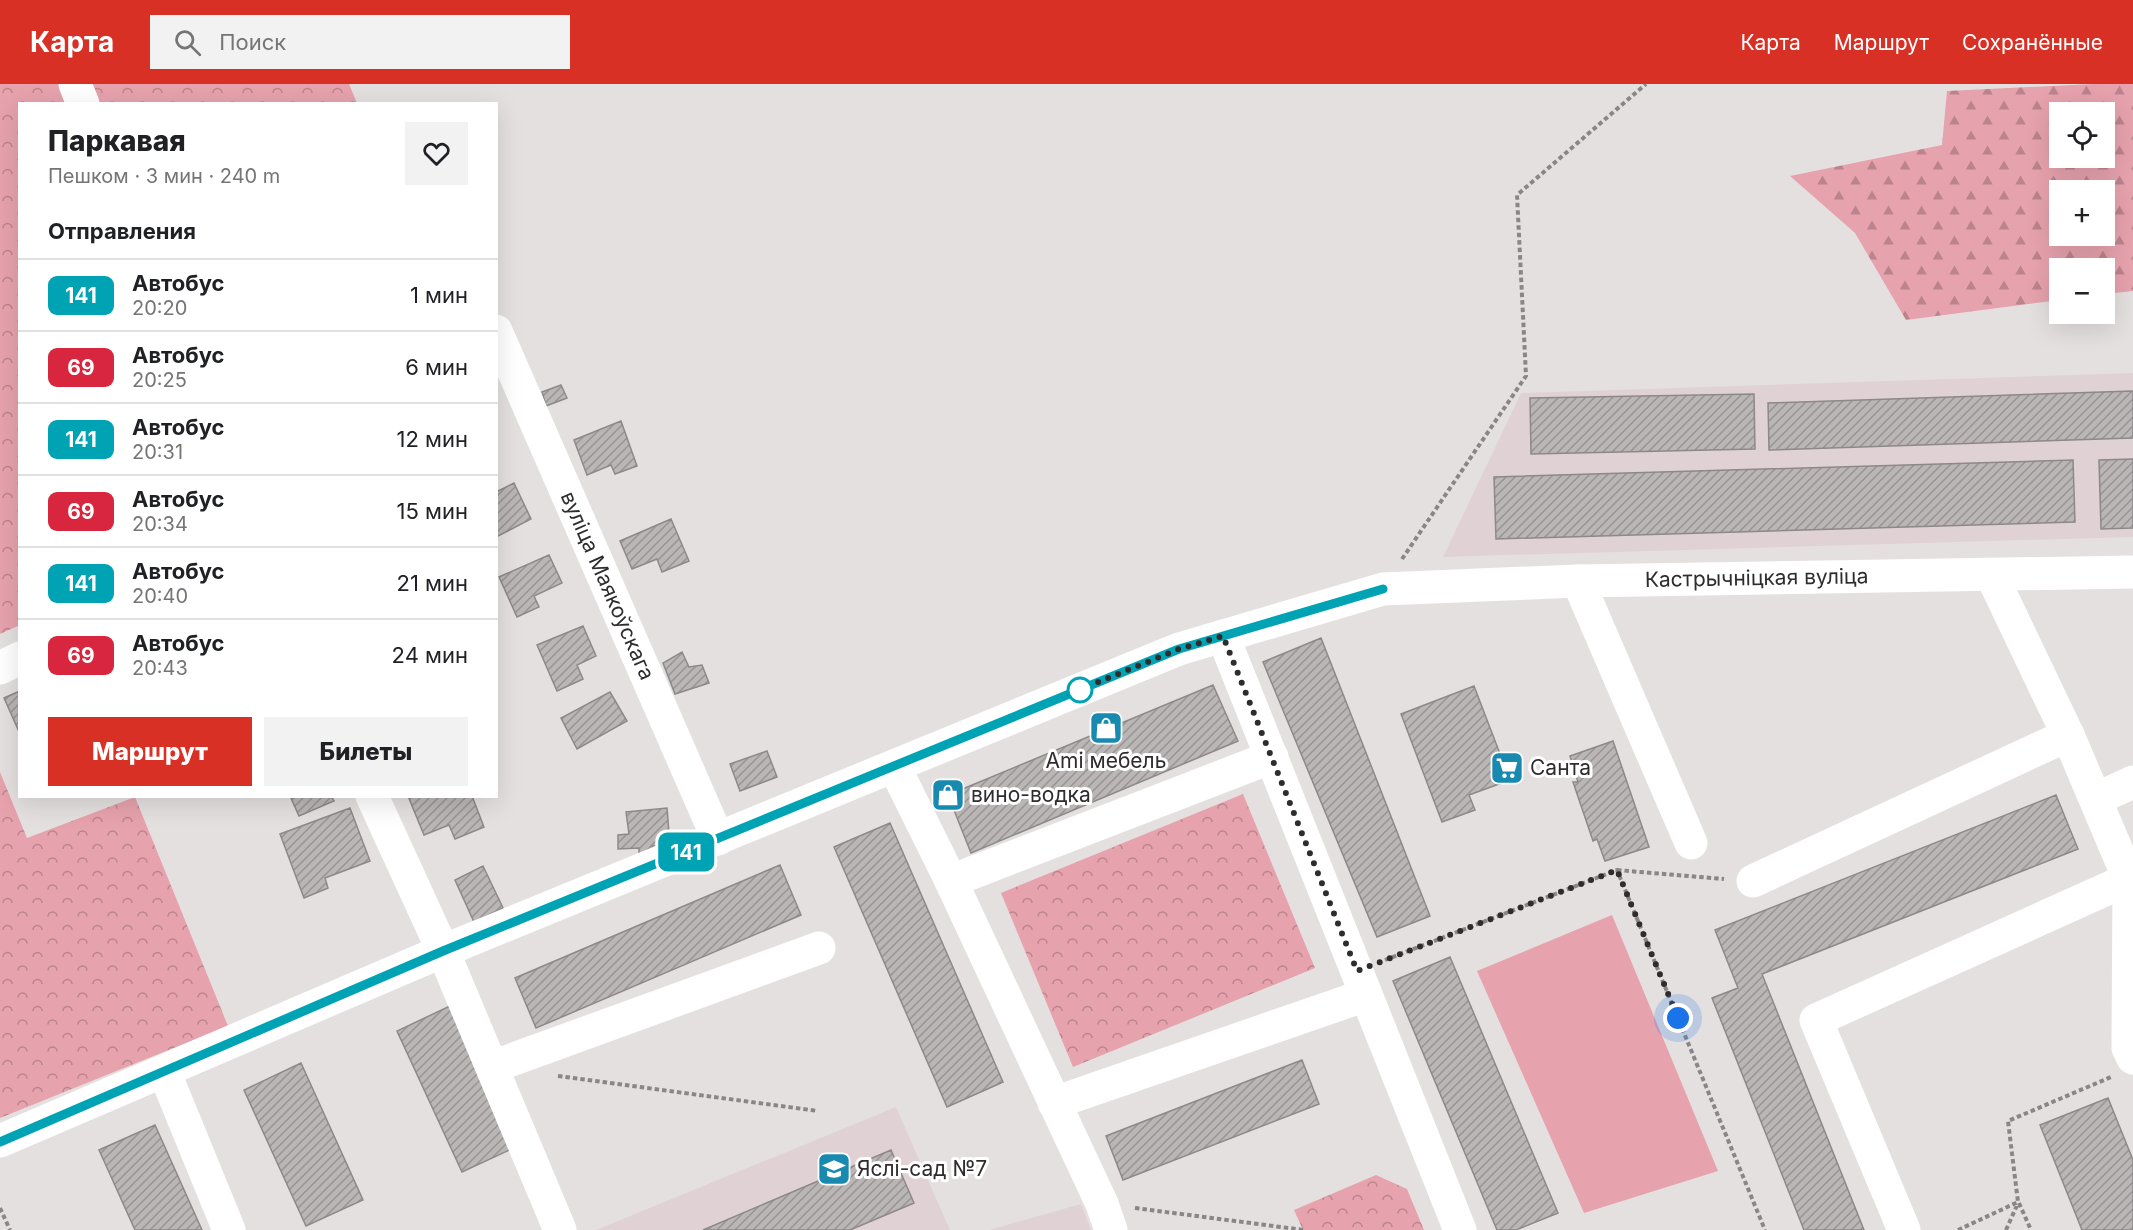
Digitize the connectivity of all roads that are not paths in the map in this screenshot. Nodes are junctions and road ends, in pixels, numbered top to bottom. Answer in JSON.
{"nodes":[{"id":1,"x":75,"y":84,"type":"edge"},
{"id":2,"x":82,"y":102,"type":"edge"},
{"id":3,"x":498,"y":336,"type":"edge"},
{"id":4,"x":2133,"y":572,"type":"edge"},
{"id":5,"x":1992,"y":576,"type":"junction"},
{"id":6,"x":1578,"y":581,"type":"junction"},
{"id":7,"x":1223,"y":636,"type":"junction"},
{"id":8,"x":18,"y":659,"type":"edge"},
{"id":9,"x":0,"y":668,"type":"edge"},
{"id":10,"x":2068,"y":735,"type":"junction"},
{"id":11,"x":1272,"y":757,"type":"junction"},
{"id":12,"x":894,"y":766,"type":"junction"},
{"id":13,"x":2133,"y":782,"type":"edge"},
{"id":14,"x":373,"y":798,"type":"edge"},
{"id":15,"x":2096,"y":800,"type":"junction"},
{"id":16,"x":718,"y":839,"type":"junction"},
{"id":17,"x":1691,"y":843,"type":"dead end"},
{"id":18,"x":2129,"y":879,"type":"junction"},
{"id":19,"x":951,"y":881,"type":"junction"},
{"id":20,"x":1753,"y":881,"type":"road end"},
{"id":21,"x":819,"y":948,"type":"dead end"},
{"id":22,"x":443,"y":951,"type":"junction"},
{"id":23,"x":1361,"y":983,"type":"junction"},
{"id":24,"x":2126,"y":1066,"type":"edge"},
{"id":25,"x":492,"y":1067,"type":"junction"},
{"id":26,"x":164,"y":1071,"type":"junction"},
{"id":27,"x":1054,"y":1103,"type":"junction"},
{"id":28,"x":0,"y":1142,"type":"edge"},
{"id":29,"x":1107,"y":1217,"type":"edge"},
{"id":30,"x":229,"y":1230,"type":"edge"},
{"id":31,"x":560,"y":1230,"type":"edge"},
{"id":32,"x":1460,"y":1230,"type":"edge"},
{"id":33,"x":1904,"y":1230,"type":"edge"}],
"edges":[{"from":1,"to":2,"type":"street"},
{"from":3,"to":16,"type":"street","name":"вуліца Маякоўскага"},
{"from":4,"to":5,"type":"street","name":"Кастрычніцкая вуліца"},
{"from":5,"to":6,"type":"street","name":"Кастрычніцкая вуліца"},
{"from":5,"to":10,"type":"street"},
{"from":6,"to":7,"type":"street","name":"Кастрычніцкая вуліца"},
{"from":6,"to":17,"type":"street"},
{"from":7,"to":11,"type":"street"},
{"from":7,"to":12,"type":"street","name":"Кастрычніцкая вуліца"},
{"from":8,"to":9,"type":"street"},
{"from":10,"to":15,"type":"street"},
{"from":10,"to":20,"type":"street"},
{"from":11,"to":19,"type":"street"},
{"from":11,"to":23,"type":"street"},
{"from":12,"to":16,"type":"street","name":"Кастрычніцкая вуліца"},
{"from":12,"to":19,"type":"street"},
{"from":13,"to":15,"type":"street"},
{"from":14,"to":22,"type":"street"},
{"from":15,"to":18,"type":"street"},
{"from":16,"to":22,"type":"street","name":"Кастрычніцкая вуліца"},
{"from":18,"to":24,"type":"street"},
{"from":18,"to":33,"type":"street"},
{"from":19,"to":27,"type":"street"},
{"from":21,"to":25,"type":"street"},
{"from":22,"to":25,"type":"street"},
{"from":22,"to":26,"type":"street","name":"Кастрычніцкая вуліца"},
{"from":23,"to":27,"type":"street"},
{"from":23,"to":32,"type":"street"},
{"from":25,"to":31,"type":"street"},
{"from":26,"to":28,"type":"street","name":"Кастрычніцкая вуліца"},
{"from":26,"to":30,"type":"street"},
{"from":27,"to":29,"type":"street"}]}
